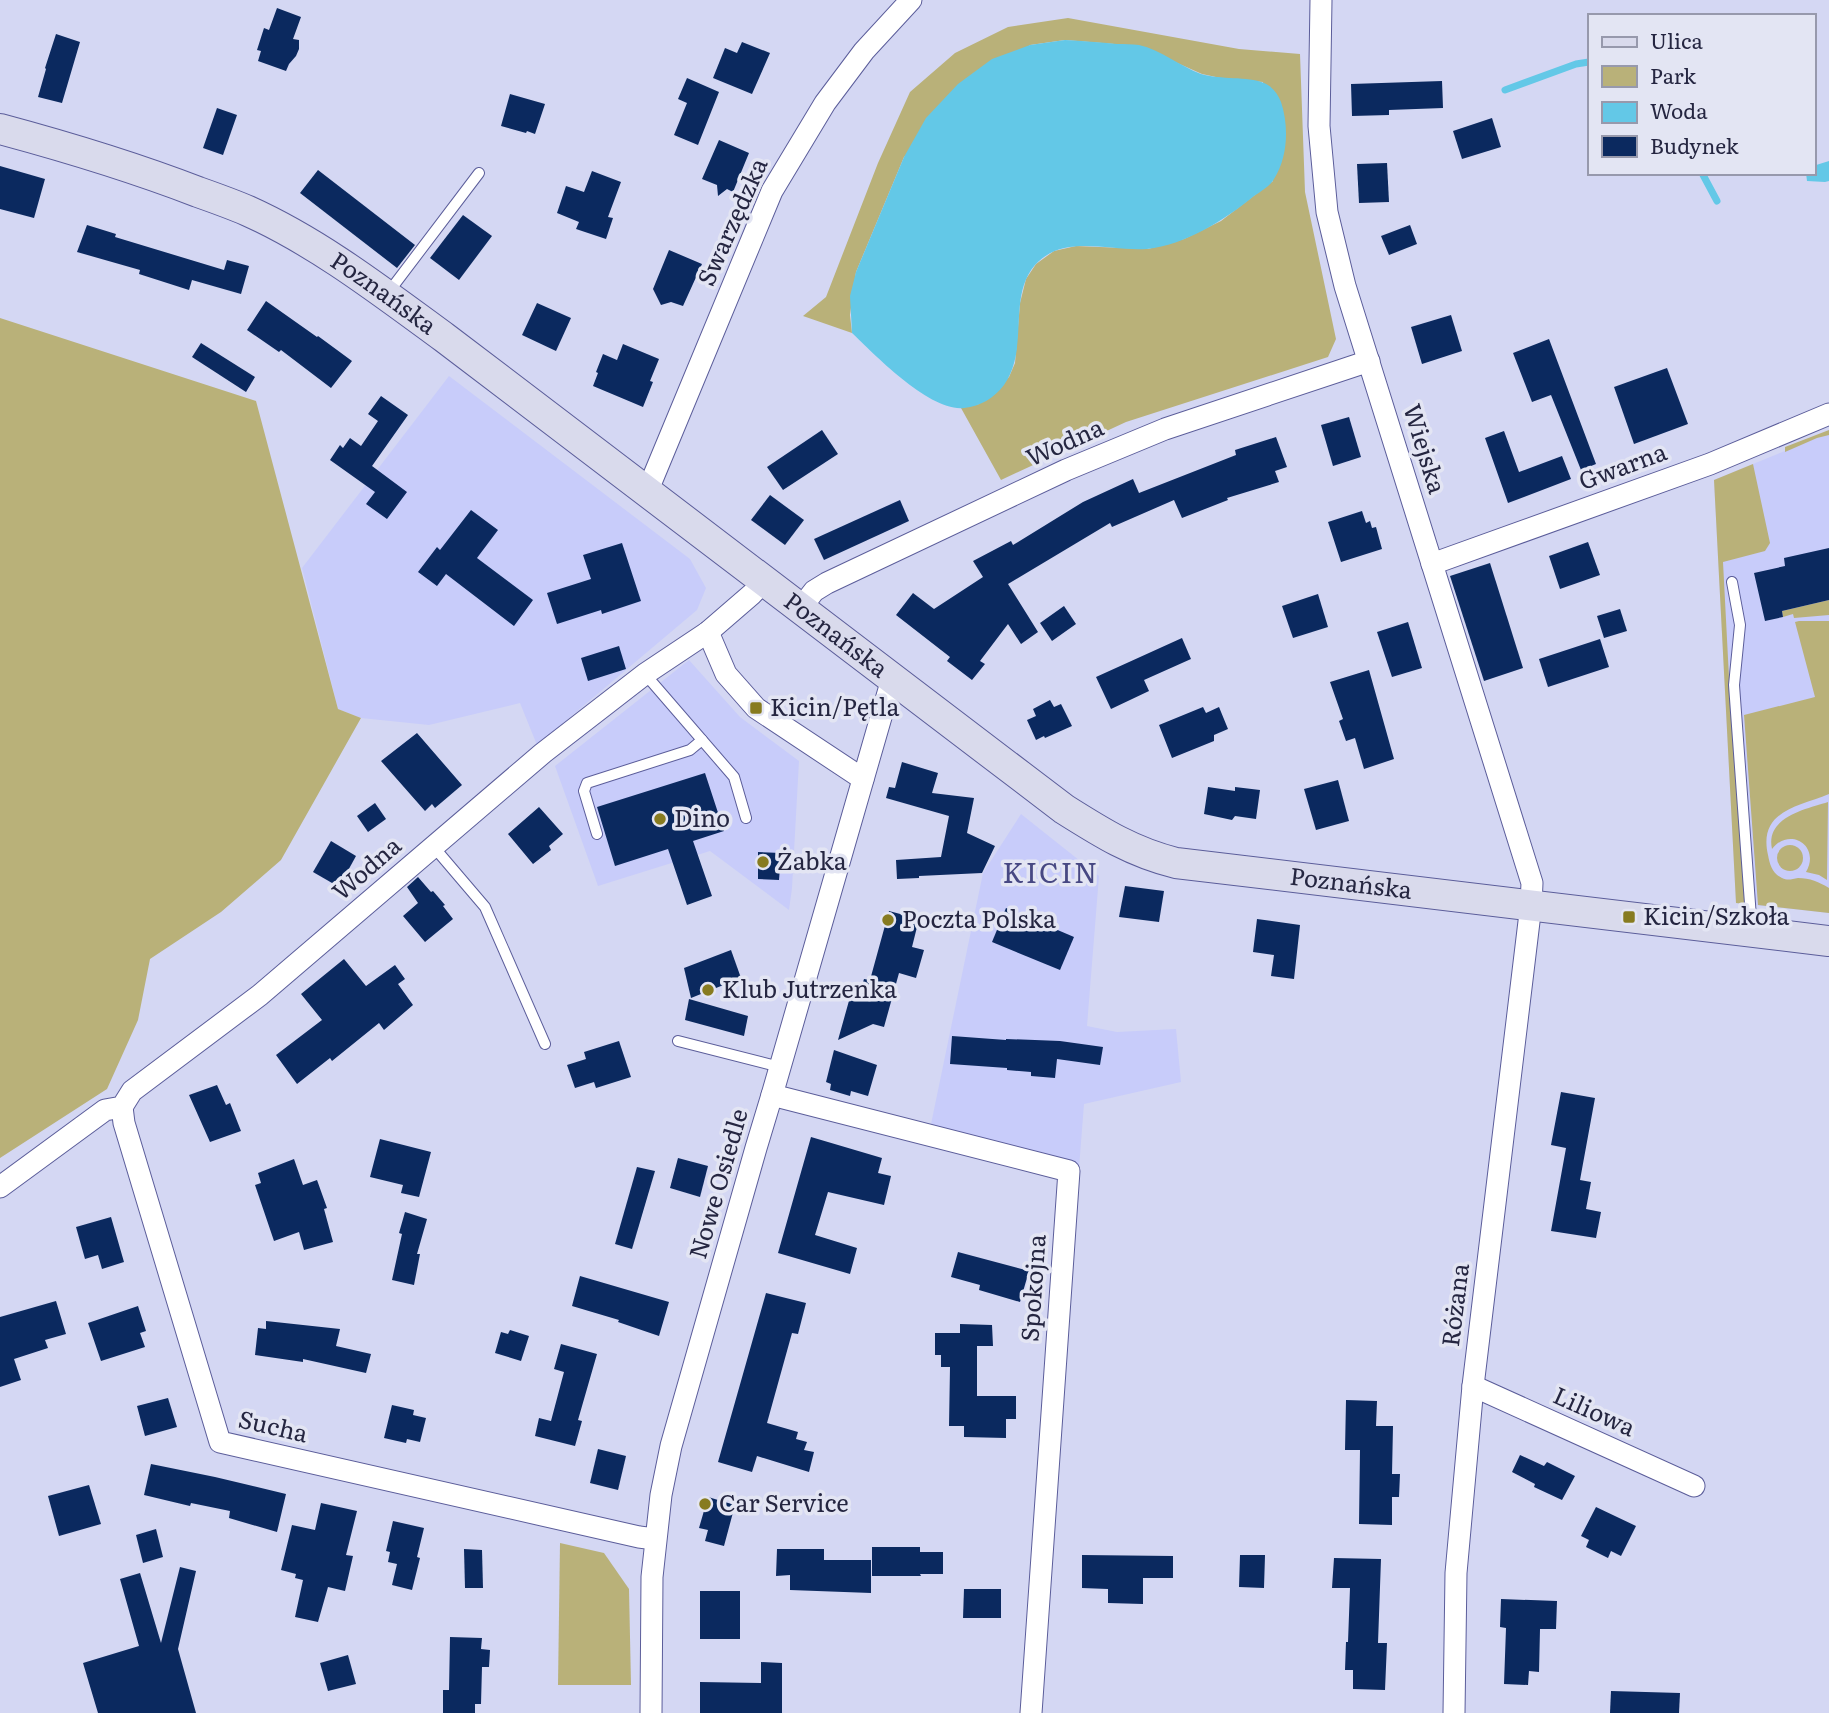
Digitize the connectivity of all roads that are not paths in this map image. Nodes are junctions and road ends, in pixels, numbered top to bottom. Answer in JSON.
{"nodes":[{"id":1,"x":911,"y":0,"type":"edge"},
{"id":2,"x":1321,"y":0,"type":"edge"},
{"id":3,"x":0,"y":129,"type":"edge"},
{"id":4,"x":479,"y":173,"type":"dead end"},
{"id":5,"x":386,"y":295,"type":"junction"},
{"id":6,"x":1368,"y":361,"type":"junction"},
{"id":7,"x":1829,"y":414,"type":"edge"},
{"id":8,"x":647,"y":492,"type":"junction"},
{"id":9,"x":1432,"y":564,"type":"junction"},
{"id":10,"x":764,"y":582,"type":"junction"},
{"id":11,"x":1732,"y":582,"type":"dead end"},
{"id":12,"x":800,"y":609,"type":"junction"},
{"id":13,"x":708,"y":632,"type":"junction"},
{"id":14,"x":645,"y":674,"type":"junction"},
{"id":15,"x":892,"y":679,"type":"junction"},
{"id":16,"x":702,"y":740,"type":"junction"},
{"id":17,"x":863,"y":779,"type":"junction"},
{"id":18,"x":746,"y":818,"type":"dead end"},
{"id":19,"x":597,"y":834,"type":"dead end"},
{"id":20,"x":433,"y":846,"type":"junction"},
{"id":21,"x":1531,"y":905,"type":"junction"},
{"id":22,"x":1752,"y":933,"type":"junction"},
{"id":23,"x":1829,"y":941,"type":"edge"},
{"id":24,"x":678,"y":1041,"type":"dead end"},
{"id":25,"x":544,"y":1044,"type":"dead end"},
{"id":26,"x":780,"y":1067,"type":"junction"},
{"id":27,"x":772,"y":1095,"type":"junction"},
{"id":28,"x":122,"y":1107,"type":"junction"},
{"id":29,"x":0,"y":1187,"type":"edge"},
{"id":30,"x":1473,"y":1386,"type":"junction"},
{"id":31,"x":1694,"y":1486,"type":"dead end"},
{"id":32,"x":655,"y":1539,"type":"junction"},
{"id":33,"x":651,"y":1713,"type":"edge"},
{"id":34,"x":1031,"y":1713,"type":"edge"},
{"id":35,"x":1454,"y":1713,"type":"edge"}],
"edges":[{"from":1,"to":8,"type":"street","name":"Swarzędzka"},
{"from":2,"to":6,"type":"street","name":"Wiejska"},
{"from":3,"to":5,"type":"street","name":"Poznańska"},
{"from":4,"to":5,"type":"lane"},
{"from":5,"to":8,"type":"street","name":"Poznańska"},
{"from":6,"to":9,"type":"street","name":"Wiejska"},
{"from":6,"to":12,"type":"street","name":"Wodna"},
{"from":7,"to":9,"type":"street","name":"Gwarna"},
{"from":8,"to":10,"type":"street","name":"Poznańska"},
{"from":9,"to":21,"type":"street","name":"Wiejska"},
{"from":10,"to":12,"type":"street","name":"Poznańska"},
{"from":10,"to":13,"type":"street","name":"Wodna"},
{"from":11,"to":22,"type":"lane"},
{"from":12,"to":15,"type":"street","name":"Poznańska"},
{"from":13,"to":14,"type":"street","name":"Wodna"},
{"from":13,"to":17,"type":"street"},
{"from":14,"to":16,"type":"lane"},
{"from":14,"to":20,"type":"street","name":"Wodna"},
{"from":15,"to":17,"type":"street","name":"Nowe Osiedle"},
{"from":15,"to":21,"type":"street","name":"Poznańska"},
{"from":16,"to":18,"type":"lane"},
{"from":16,"to":19,"type":"lane"},
{"from":17,"to":26,"type":"street","name":"Nowe Osiedle"},
{"from":20,"to":25,"type":"lane"},
{"from":20,"to":28,"type":"street","name":"Wodna"},
{"from":21,"to":22,"type":"street","name":"Poznańska"},
{"from":21,"to":30,"type":"street","name":"Różana"},
{"from":22,"to":23,"type":"street","name":"Poznańska"},
{"from":24,"to":26,"type":"lane"},
{"from":26,"to":27,"type":"street","name":"Nowe Osiedle"},
{"from":27,"to":32,"type":"street","name":"Nowe Osiedle"},
{"from":27,"to":34,"type":"street","name":"Spokojna"},
{"from":28,"to":29,"type":"street","name":"Wodna"},
{"from":28,"to":32,"type":"street","name":"Sucha"},
{"from":30,"to":31,"type":"street","name":"Liliowa"},
{"from":30,"to":35,"type":"street","name":"Różana"},
{"from":32,"to":33,"type":"street","name":"Nowe Osiedle"}]}
